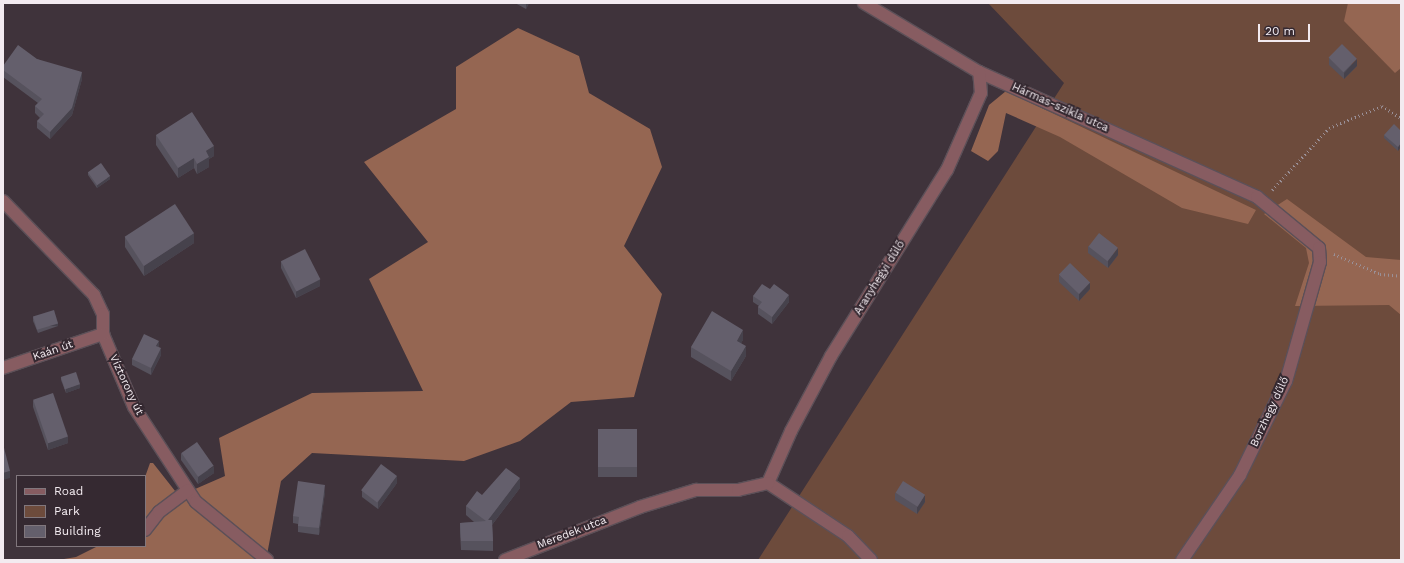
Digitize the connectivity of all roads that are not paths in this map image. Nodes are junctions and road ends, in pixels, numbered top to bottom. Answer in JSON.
{"nodes":[{"id":1,"x":864,"y":3,"type":"edge"},
{"id":2,"x":979,"y":72,"type":"junction"},
{"id":3,"x":3,"y":201,"type":"edge"},
{"id":4,"x":1319,"y":248,"type":"joint"},
{"id":5,"x":103,"y":334,"type":"junction"},
{"id":6,"x":3,"y":368,"type":"edge"},
{"id":7,"x":768,"y":483,"type":"junction"},
{"id":8,"x":188,"y":490,"type":"junction"},
{"id":9,"x":146,"y":529,"type":"edge"},
{"id":10,"x":267,"y":560,"type":"edge"},
{"id":11,"x":505,"y":560,"type":"edge"},
{"id":12,"x":870,"y":560,"type":"edge"},
{"id":13,"x":1182,"y":560,"type":"edge"}],
"edges":[{"from":1,"to":2,"type":"street","name":"Hármas-szikla utca"},
{"from":2,"to":4,"type":"street","name":"Hármas-szikla utca"},
{"from":2,"to":7,"type":"street","name":"Aranyhegyi dűlő"},
{"from":3,"to":5,"type":"street","name":"Víztorony út"},
{"from":4,"to":13,"type":"street","name":"Borzhegy dűlő"},
{"from":5,"to":6,"type":"street","name":"Kaán út"},
{"from":5,"to":8,"type":"street","name":"Víztorony út"},
{"from":7,"to":11,"type":"street","name":"Meredek utca"},
{"from":7,"to":12,"type":"street"},
{"from":8,"to":9,"type":"street"},
{"from":8,"to":10,"type":"street","name":"Víztorony út"}]}
